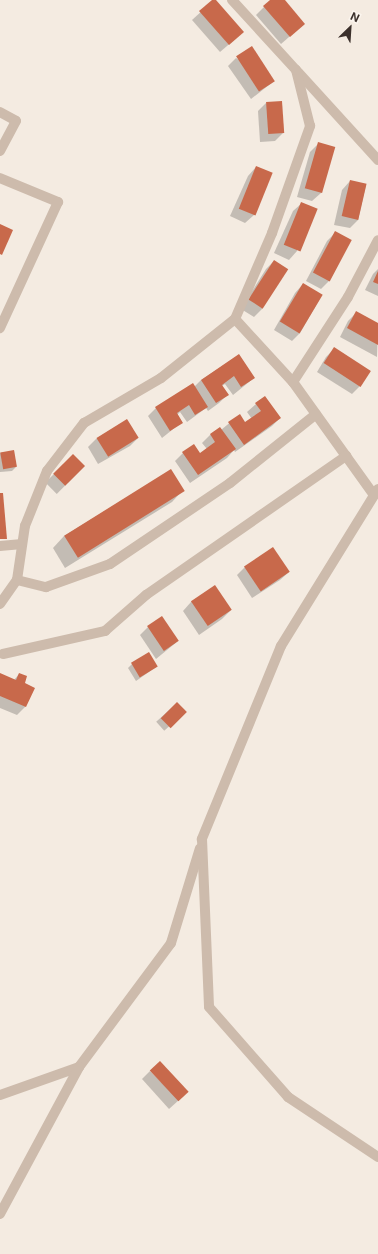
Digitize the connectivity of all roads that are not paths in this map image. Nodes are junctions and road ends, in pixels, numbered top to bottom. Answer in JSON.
{"nodes":[{"id":1,"x":232,"y":0,"type":"edge"},
{"id":2,"x":296,"y":70,"type":"junction"},
{"id":3,"x":0,"y":112,"type":"edge"},
{"id":4,"x":0,"y":151,"type":"edge"},
{"id":5,"x":378,"y":160,"type":"edge"},
{"id":6,"x":0,"y":178,"type":"edge"},
{"id":7,"x":378,"y":240,"type":"edge"},
{"id":8,"x":235,"y":319,"type":"junction"},
{"id":9,"x":0,"y":328,"type":"edge"},
{"id":10,"x":293,"y":382,"type":"junction"},
{"id":11,"x":316,"y":414,"type":"junction"},
{"id":12,"x":346,"y":456,"type":"junction"},
{"id":13,"x":376,"y":492,"type":"edge"},
{"id":14,"x":22,"y":544,"type":"junction"},
{"id":15,"x":0,"y":546,"type":"edge"},
{"id":16,"x":17,"y":580,"type":"junction"},
{"id":17,"x":0,"y":604,"type":"edge"},
{"id":18,"x":3,"y":654,"type":"dead end"},
{"id":19,"x":202,"y":839,"type":"junction"},
{"id":20,"x":79,"y":1067,"type":"junction"},
{"id":21,"x":0,"y":1095,"type":"edge"},
{"id":22,"x":378,"y":1157,"type":"edge"},
{"id":23,"x":0,"y":1214,"type":"edge"}],
"edges":[{"from":1,"to":2,"type":"street"},
{"from":2,"to":5,"type":"street"},
{"from":2,"to":8,"type":"street"},
{"from":3,"to":4,"type":"street"},
{"from":6,"to":9,"type":"street"},
{"from":7,"to":10,"type":"street"},
{"from":8,"to":10,"type":"street"},
{"from":8,"to":14,"type":"street"},
{"from":10,"to":11,"type":"street"},
{"from":11,"to":12,"type":"street"},
{"from":11,"to":16,"type":"street"},
{"from":12,"to":13,"type":"street"},
{"from":12,"to":18,"type":"street"},
{"from":13,"to":19,"type":"street"},
{"from":14,"to":15,"type":"street"},
{"from":14,"to":16,"type":"street"},
{"from":16,"to":17,"type":"street"},
{"from":19,"to":20,"type":"street"},
{"from":19,"to":22,"type":"street"},
{"from":20,"to":21,"type":"street"},
{"from":20,"to":23,"type":"street"}]}
